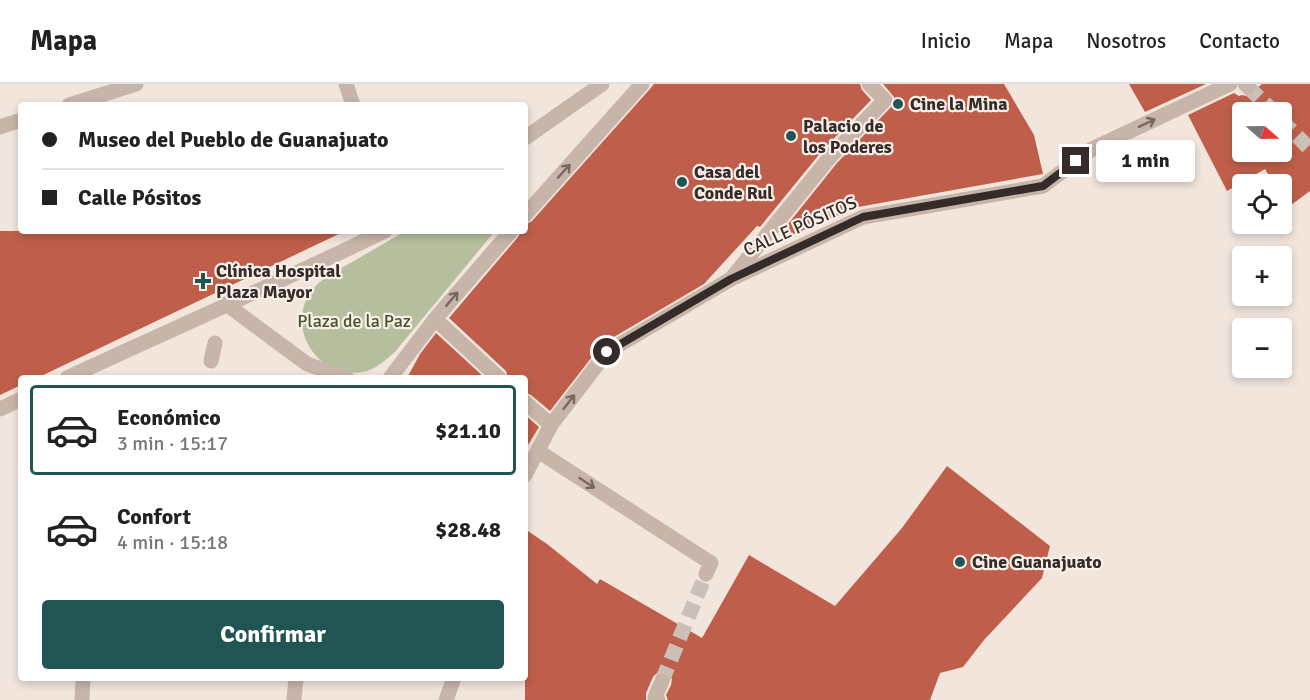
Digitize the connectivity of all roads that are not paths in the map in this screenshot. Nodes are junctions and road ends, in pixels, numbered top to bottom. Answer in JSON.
{"nodes":[{"id":1,"x":136,"y":84,"type":"edge"},
{"id":2,"x":346,"y":84,"type":"edge"},
{"id":3,"x":602,"y":84,"type":"edge"},
{"id":4,"x":642,"y":84,"type":"edge"},
{"id":5,"x":869,"y":84,"type":"edge"},
{"id":6,"x":1230,"y":84,"type":"edge"},
{"id":7,"x":79,"y":102,"type":"edge"},
{"id":8,"x":352,"y":102,"type":"edge"},
{"id":9,"x":18,"y":121,"type":"edge"},
{"id":10,"x":0,"y":127,"type":"edge"},
{"id":11,"x":528,"y":136,"type":"edge"},
{"id":12,"x":528,"y":212,"type":"edge"},
{"id":13,"x":379,"y":234,"type":"edge"},
{"id":14,"x":508,"y":234,"type":"edge"},
{"id":15,"x":731,"y":279,"type":"junction"},
{"id":16,"x":226,"y":304,"type":"junction"},
{"id":17,"x":435,"y":319,"type":"junction"},
{"id":18,"x":215,"y":343,"type":"dead end"},
{"id":19,"x":211,"y":361,"type":"dead end"},
{"id":20,"x":78,"y":375,"type":"edge"},
{"id":21,"x":338,"y":375,"type":"edge"},
{"id":22,"x":392,"y":375,"type":"edge"},
{"id":23,"x":496,"y":375,"type":"edge"},
{"id":24,"x":18,"y":400,"type":"edge"},
{"id":25,"x":528,"y":405,"type":"edge"},
{"id":26,"x":0,"y":409,"type":"edge"},
{"id":27,"x":551,"y":425,"type":"junction"},
{"id":28,"x":538,"y":451,"type":"junction"},
{"id":29,"x":528,"y":469,"type":"edge"},
{"id":30,"x":708,"y":569,"type":"dead end"},
{"id":31,"x":83,"y":681,"type":"edge"},
{"id":32,"x":296,"y":681,"type":"edge"},
{"id":33,"x":453,"y":681,"type":"edge"},
{"id":34,"x":662,"y":681,"type":"tunnel mouth"},
{"id":35,"x":82,"y":700,"type":"edge"},
{"id":36,"x":294,"y":700,"type":"edge"},
{"id":37,"x":446,"y":700,"type":"edge"},
{"id":38,"x":658,"y":700,"type":"edge"}],
"edges":[{"from":1,"to":7,"type":"street"},
{"from":2,"to":8,"type":"street"},
{"from":3,"to":11,"type":"street"},
{"from":12,"to":4,"type":"street","one_way":true},
{"from":5,"to":15,"type":"street"},
{"from":15,"to":6,"type":"street","name":"CALLE PÓSITOS","one_way":true},
{"from":9,"to":10,"type":"street"},
{"from":13,"to":16,"type":"street"},
{"from":17,"to":14,"type":"street","one_way":true},
{"from":27,"to":15,"type":"street","name":"CALLE PÓSITOS","one_way":true},
{"from":16,"to":20,"type":"street"},
{"from":16,"to":21,"type":"street"},
{"from":17,"to":22,"type":"street"},
{"from":17,"to":23,"type":"street"},
{"from":18,"to":19,"type":"street"},
{"from":24,"to":26,"type":"street"},
{"from":25,"to":27,"type":"street"},
{"from":27,"to":28,"type":"street","name":"CALLE PÓSITOS"},
{"from":28,"to":29,"type":"street","name":"CALLE PÓSITOS"},
{"from":28,"to":30,"type":"street","one_way":true},
{"from":31,"to":35,"type":"street"},
{"from":32,"to":36,"type":"street"},
{"from":33,"to":37,"type":"street"},
{"from":34,"to":38,"type":"street"}]}
